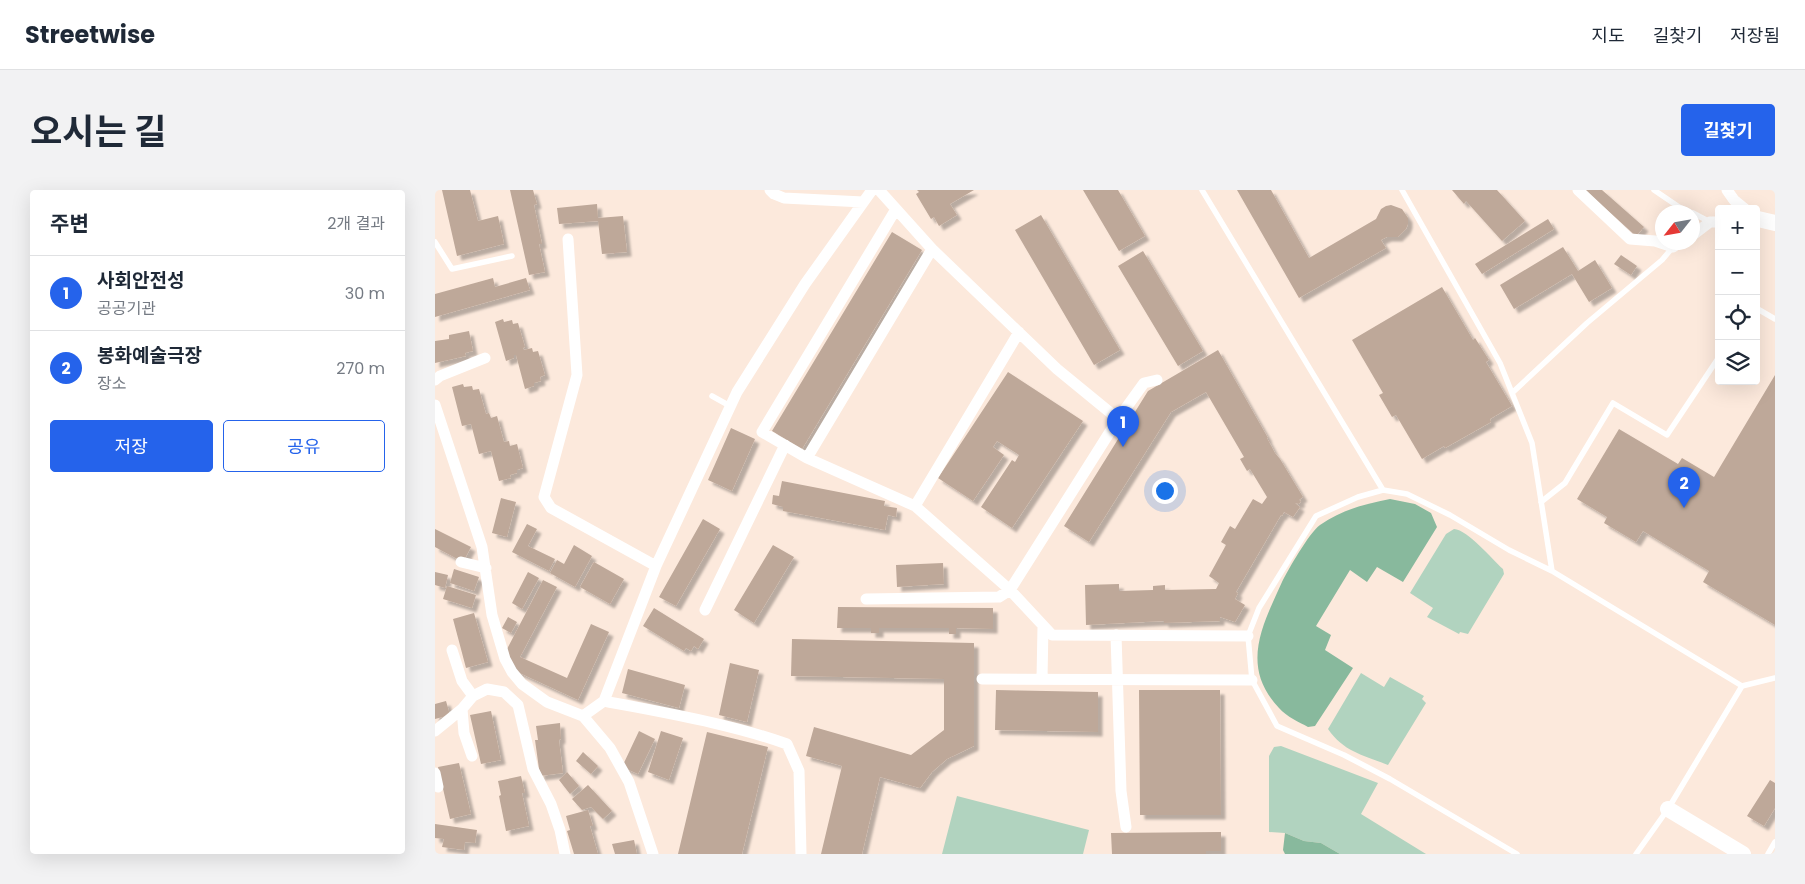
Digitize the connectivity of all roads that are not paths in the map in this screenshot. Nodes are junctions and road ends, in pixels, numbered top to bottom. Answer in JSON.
{"nodes":[{"id":1,"x":770,"y":190,"type":"edge"},
{"id":2,"x":872,"y":190,"type":"edge"},
{"id":3,"x":879,"y":190,"type":"edge"},
{"id":4,"x":1203,"y":190,"type":"edge"},
{"id":5,"x":1401,"y":190,"type":"edge"},
{"id":6,"x":1578,"y":190,"type":"edge"},
{"id":7,"x":1654,"y":190,"type":"edge"},
{"id":8,"x":1727,"y":190,"type":"edge"},
{"id":9,"x":863,"y":202,"type":"junction"},
{"id":10,"x":1676,"y":205,"type":"edge"},
{"id":11,"x":1740,"y":205,"type":"edge"},
{"id":12,"x":896,"y":209,"type":"junction"},
{"id":13,"x":1700,"y":217,"type":"edge"},
{"id":14,"x":1760,"y":220,"type":"edge"},
{"id":15,"x":1714,"y":222,"type":"edge"},
{"id":16,"x":1775,"y":222,"type":"edge"},
{"id":17,"x":1700,"y":231,"type":"edge"},
{"id":18,"x":568,"y":239,"type":"dead end"},
{"id":19,"x":1655,"y":241,"type":"edge"},
{"id":20,"x":435,"y":242,"type":"edge"},
{"id":21,"x":932,"y":249,"type":"junction"},
{"id":22,"x":1671,"y":250,"type":"edge"},
{"id":23,"x":512,"y":256,"type":"dead end"},
{"id":24,"x":1760,"y":310,"type":"edge"},
{"id":25,"x":1775,"y":319,"type":"edge"},
{"id":26,"x":1019,"y":332,"type":"junction"},
{"id":27,"x":485,"y":358,"type":"dead end"},
{"id":28,"x":1715,"y":363,"type":"edge"},
{"id":29,"x":435,"y":380,"type":"edge"},
{"id":30,"x":1157,"y":380,"type":"dead end"},
{"id":31,"x":1512,"y":393,"type":"junction"},
{"id":32,"x":712,"y":396,"type":"dead end"},
{"id":33,"x":435,"y":405,"type":"edge"},
{"id":34,"x":730,"y":406,"type":"junction"},
{"id":35,"x":1118,"y":419,"type":"junction"},
{"id":36,"x":785,"y":445,"type":"junction"},
{"id":37,"x":807,"y":458,"type":"junction"},
{"id":38,"x":1383,"y":490,"type":"junction"},
{"id":39,"x":1541,"y":502,"type":"junction"},
{"id":40,"x":915,"y":506,"type":"junction"},
{"id":41,"x":461,"y":562,"type":"dead end"},
{"id":42,"x":656,"y":566,"type":"junction"},
{"id":43,"x":486,"y":568,"type":"junction"},
{"id":44,"x":1552,"y":571,"type":"junction"},
{"id":45,"x":1009,"y":590,"type":"junction"},
{"id":46,"x":866,"y":600,"type":"dead end"},
{"id":47,"x":705,"y":610,"type":"dead end"},
{"id":48,"x":1043,"y":626,"type":"junction"},
{"id":49,"x":1116,"y":636,"type":"junction"},
{"id":50,"x":1248,"y":636,"type":"junction"},
{"id":51,"x":452,"y":650,"type":"dead end"},
{"id":52,"x":1117,"y":678,"type":"junction"},
{"id":53,"x":1775,"y":678,"type":"edge"},
{"id":54,"x":983,"y":679,"type":"dead end"},
{"id":55,"x":1042,"y":679,"type":"junction"},
{"id":56,"x":1252,"y":680,"type":"junction"},
{"id":57,"x":1742,"y":686,"type":"junction"},
{"id":58,"x":473,"y":696,"type":"junction"},
{"id":59,"x":604,"y":701,"type":"junction"},
{"id":60,"x":462,"y":709,"type":"junction"},
{"id":61,"x":583,"y":716,"type":"junction"},
{"id":62,"x":435,"y":731,"type":"edge"},
{"id":63,"x":472,"y":756,"type":"dead end"},
{"id":64,"x":435,"y":773,"type":"edge"},
{"id":65,"x":439,"y":787,"type":"dead end"},
{"id":66,"x":1668,"y":810,"type":"junction"},
{"id":67,"x":1127,"y":828,"type":"dead end"},
{"id":68,"x":1775,"y":842,"type":"edge"},
{"id":69,"x":565,"y":854,"type":"edge"},
{"id":70,"x":653,"y":854,"type":"edge"},
{"id":71,"x":801,"y":854,"type":"edge"},
{"id":72,"x":1517,"y":854,"type":"edge"},
{"id":73,"x":1636,"y":854,"type":"edge"},
{"id":74,"x":1743,"y":854,"type":"edge"},
{"id":75,"x":1768,"y":854,"type":"edge"}],
"edges":[{"from":1,"to":9,"type":"street"},
{"from":2,"to":9,"type":"street"},
{"from":3,"to":12,"type":"street"},
{"from":4,"to":38,"type":"lane"},
{"from":5,"to":31,"type":"lane"},
{"from":6,"to":19,"type":"street"},
{"from":7,"to":10,"type":"lane"},
{"from":8,"to":11,"type":"street"},
{"from":9,"to":34,"type":"street"},
{"from":12,"to":21,"type":"street"},
{"from":12,"to":36,"type":"street"},
{"from":13,"to":15,"type":"lane"},
{"from":14,"to":16,"type":"street"},
{"from":15,"to":17,"type":"street"},
{"from":18,"to":42,"type":"street"},
{"from":20,"to":23,"type":"lane"},
{"from":21,"to":26,"type":"street"},
{"from":21,"to":37,"type":"street"},
{"from":22,"to":31,"type":"lane"},
{"from":24,"to":25,"type":"lane"},
{"from":26,"to":35,"type":"street"},
{"from":26,"to":40,"type":"street"},
{"from":27,"to":29,"type":"street"},
{"from":28,"to":39,"type":"lane"},
{"from":30,"to":35,"type":"street"},
{"from":31,"to":39,"type":"lane"},
{"from":32,"to":34,"type":"lane"},
{"from":33,"to":43,"type":"street"},
{"from":34,"to":42,"type":"street"},
{"from":35,"to":45,"type":"street"},
{"from":36,"to":37,"type":"street"},
{"from":36,"to":47,"type":"street"},
{"from":37,"to":40,"type":"street"},
{"from":38,"to":44,"type":"lane"},
{"from":38,"to":50,"type":"lane"},
{"from":39,"to":44,"type":"lane"},
{"from":40,"to":45,"type":"street"},
{"from":41,"to":43,"type":"street"},
{"from":42,"to":59,"type":"street"},
{"from":43,"to":61,"type":"street"},
{"from":44,"to":57,"type":"lane"},
{"from":45,"to":46,"type":"street"},
{"from":45,"to":48,"type":"street"},
{"from":48,"to":49,"type":"street"},
{"from":48,"to":55,"type":"street"},
{"from":49,"to":50,"type":"street"},
{"from":49,"to":52,"type":"street"},
{"from":50,"to":56,"type":"lane"},
{"from":51,"to":58,"type":"street"},
{"from":52,"to":55,"type":"street"},
{"from":52,"to":56,"type":"street"},
{"from":52,"to":67,"type":"street"},
{"from":53,"to":57,"type":"lane"},
{"from":54,"to":55,"type":"street"},
{"from":56,"to":72,"type":"lane"},
{"from":57,"to":66,"type":"lane"},
{"from":58,"to":60,"type":"street"},
{"from":58,"to":69,"type":"street"},
{"from":59,"to":61,"type":"street"},
{"from":59,"to":71,"type":"street"},
{"from":60,"to":62,"type":"street"},
{"from":60,"to":63,"type":"street"},
{"from":61,"to":70,"type":"street"},
{"from":64,"to":65,"type":"street"},
{"from":66,"to":73,"type":"lane"},
{"from":66,"to":74,"type":"street"},
{"from":68,"to":75,"type":"lane"}]}
